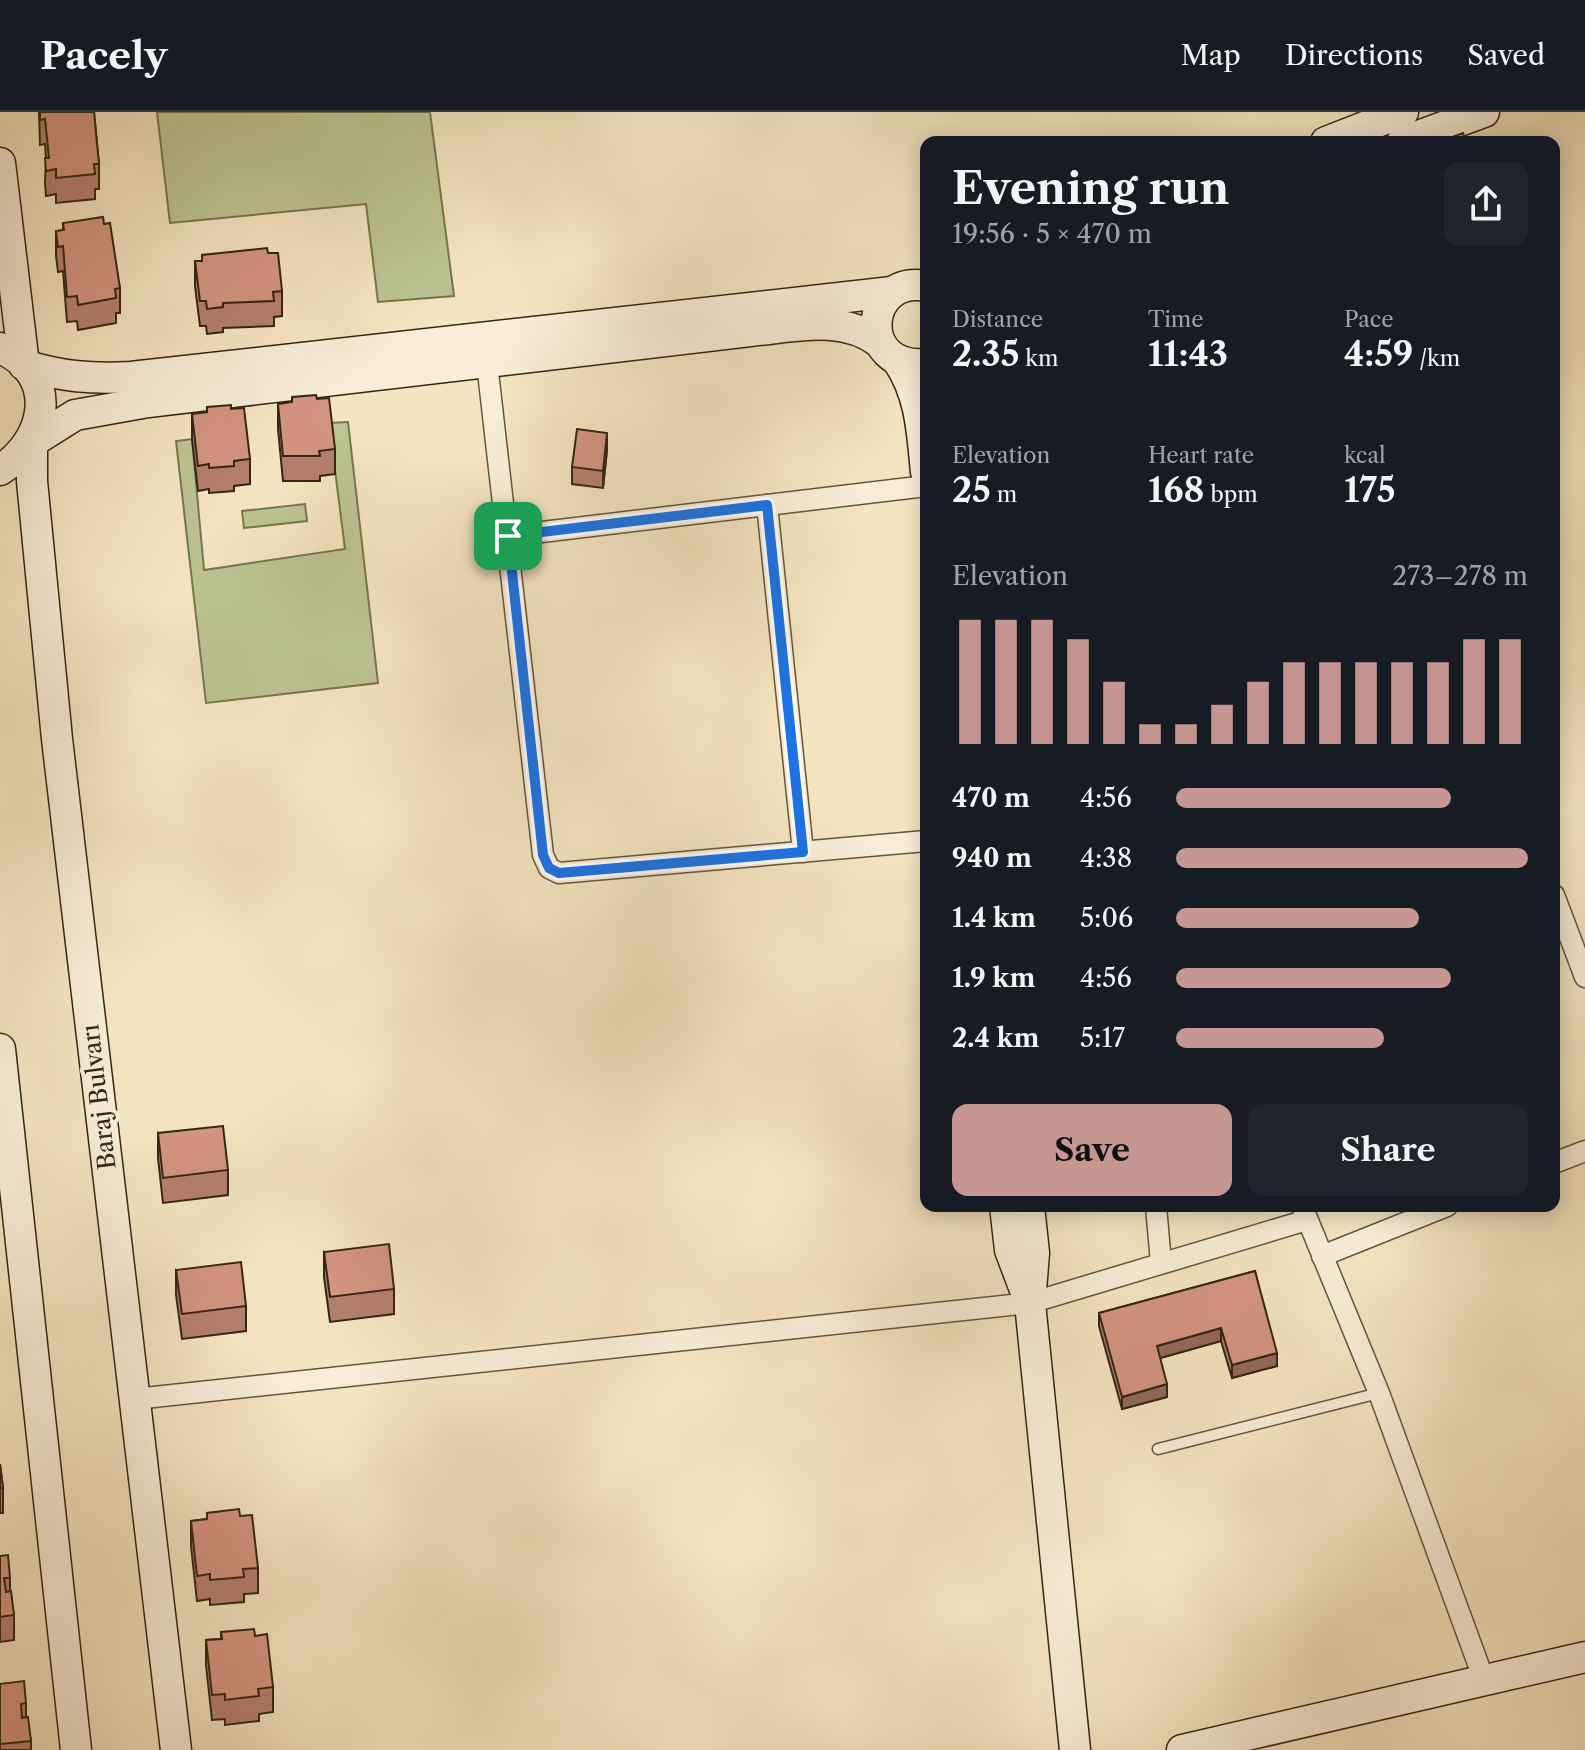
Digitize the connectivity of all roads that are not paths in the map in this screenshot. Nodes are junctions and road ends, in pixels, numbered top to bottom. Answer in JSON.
{"nodes":[{"id":1,"x":1403,"y":112,"type":"edge"},
{"id":2,"x":1484,"y":112,"type":"edge"},
{"id":3,"x":1341,"y":136,"type":"edge"},
{"id":4,"x":1418,"y":136,"type":"edge"},
{"id":5,"x":0,"y":163,"type":"edge"},
{"id":6,"x":915,"y":287,"type":"edge"},
{"id":7,"x":12,"y":356,"type":"edge"},
{"id":8,"x":901,"y":356,"type":"edge"},
{"id":9,"x":487,"y":363,"type":"junction"},
{"id":10,"x":920,"y":413,"type":"edge"},
{"id":11,"x":32,"y":442,"type":"junction"},
{"id":12,"x":0,"y":470,"type":"edge"},
{"id":13,"x":920,"y":487,"type":"edge"},
{"id":14,"x":767,"y":505,"type":"junction"},
{"id":15,"x":508,"y":536,"type":"junction"},
{"id":16,"x":920,"y":842,"type":"edge"},
{"id":17,"x":803,"y":852,"type":"junction"},
{"id":18,"x":1560,"y":911,"type":"edge"},
{"id":19,"x":1585,"y":977,"type":"edge"},
{"id":20,"x":0,"y":1049,"type":"edge"},
{"id":21,"x":1585,"y":1151,"type":"edge"},
{"id":22,"x":1560,"y":1161,"type":"edge"},
{"id":23,"x":1006,"y":1212,"type":"edge"},
{"id":24,"x":1030,"y":1212,"type":"edge"},
{"id":25,"x":1157,"y":1212,"type":"edge"},
{"id":26,"x":1432,"y":1212,"type":"edge"},
{"id":27,"x":1304,"y":1213,"type":"edge"},
{"id":28,"x":1322,"y":1256,"type":"junction"},
{"id":29,"x":1161,"y":1263,"type":"junction"},
{"id":30,"x":1030,"y":1303,"type":"junction"},
{"id":31,"x":1379,"y":1393,"type":"junction"},
{"id":32,"x":135,"y":1399,"type":"junction"},
{"id":33,"x":1158,"y":1449,"type":"dead end"},
{"id":34,"x":1585,"y":1657,"type":"edge"},
{"id":35,"x":1484,"y":1680,"type":"junction"},
{"id":36,"x":76,"y":1750,"type":"edge"},
{"id":37,"x":176,"y":1750,"type":"edge"},
{"id":38,"x":1075,"y":1750,"type":"edge"},
{"id":39,"x":1182,"y":1750,"type":"edge"}],
"edges":[{"from":1,"to":3,"type":"street"},
{"from":2,"to":4,"type":"street"},
{"from":5,"to":7,"type":"street"},
{"from":6,"to":7,"type":"street"},
{"from":6,"to":8,"type":"street"},
{"from":7,"to":11,"type":"street","name":"Baraj Bulvarı"},
{"from":8,"to":9,"type":"street"},
{"from":8,"to":10,"type":"street"},
{"from":9,"to":11,"type":"street"},
{"from":9,"to":15,"type":"street"},
{"from":11,"to":12,"type":"street"},
{"from":11,"to":32,"type":"street","name":"Baraj Bulvarı"},
{"from":13,"to":14,"type":"street"},
{"from":14,"to":15,"type":"street"},
{"from":14,"to":17,"type":"street"},
{"from":15,"to":17,"type":"street"},
{"from":16,"to":17,"type":"street"},
{"from":18,"to":19,"type":"street"},
{"from":20,"to":36,"type":"street"},
{"from":21,"to":22,"type":"street"},
{"from":23,"to":30,"type":"street"},
{"from":24,"to":30,"type":"street"},
{"from":25,"to":29,"type":"street"},
{"from":26,"to":28,"type":"street"},
{"from":27,"to":28,"type":"street"},
{"from":27,"to":29,"type":"street"},
{"from":28,"to":31,"type":"street"},
{"from":29,"to":30,"type":"street"},
{"from":30,"to":32,"type":"street"},
{"from":30,"to":38,"type":"street"},
{"from":31,"to":33,"type":"lane"},
{"from":31,"to":35,"type":"street"},
{"from":32,"to":37,"type":"street","name":"Baraj Bulvarı"},
{"from":34,"to":35,"type":"street"},
{"from":35,"to":39,"type":"street"}]}
